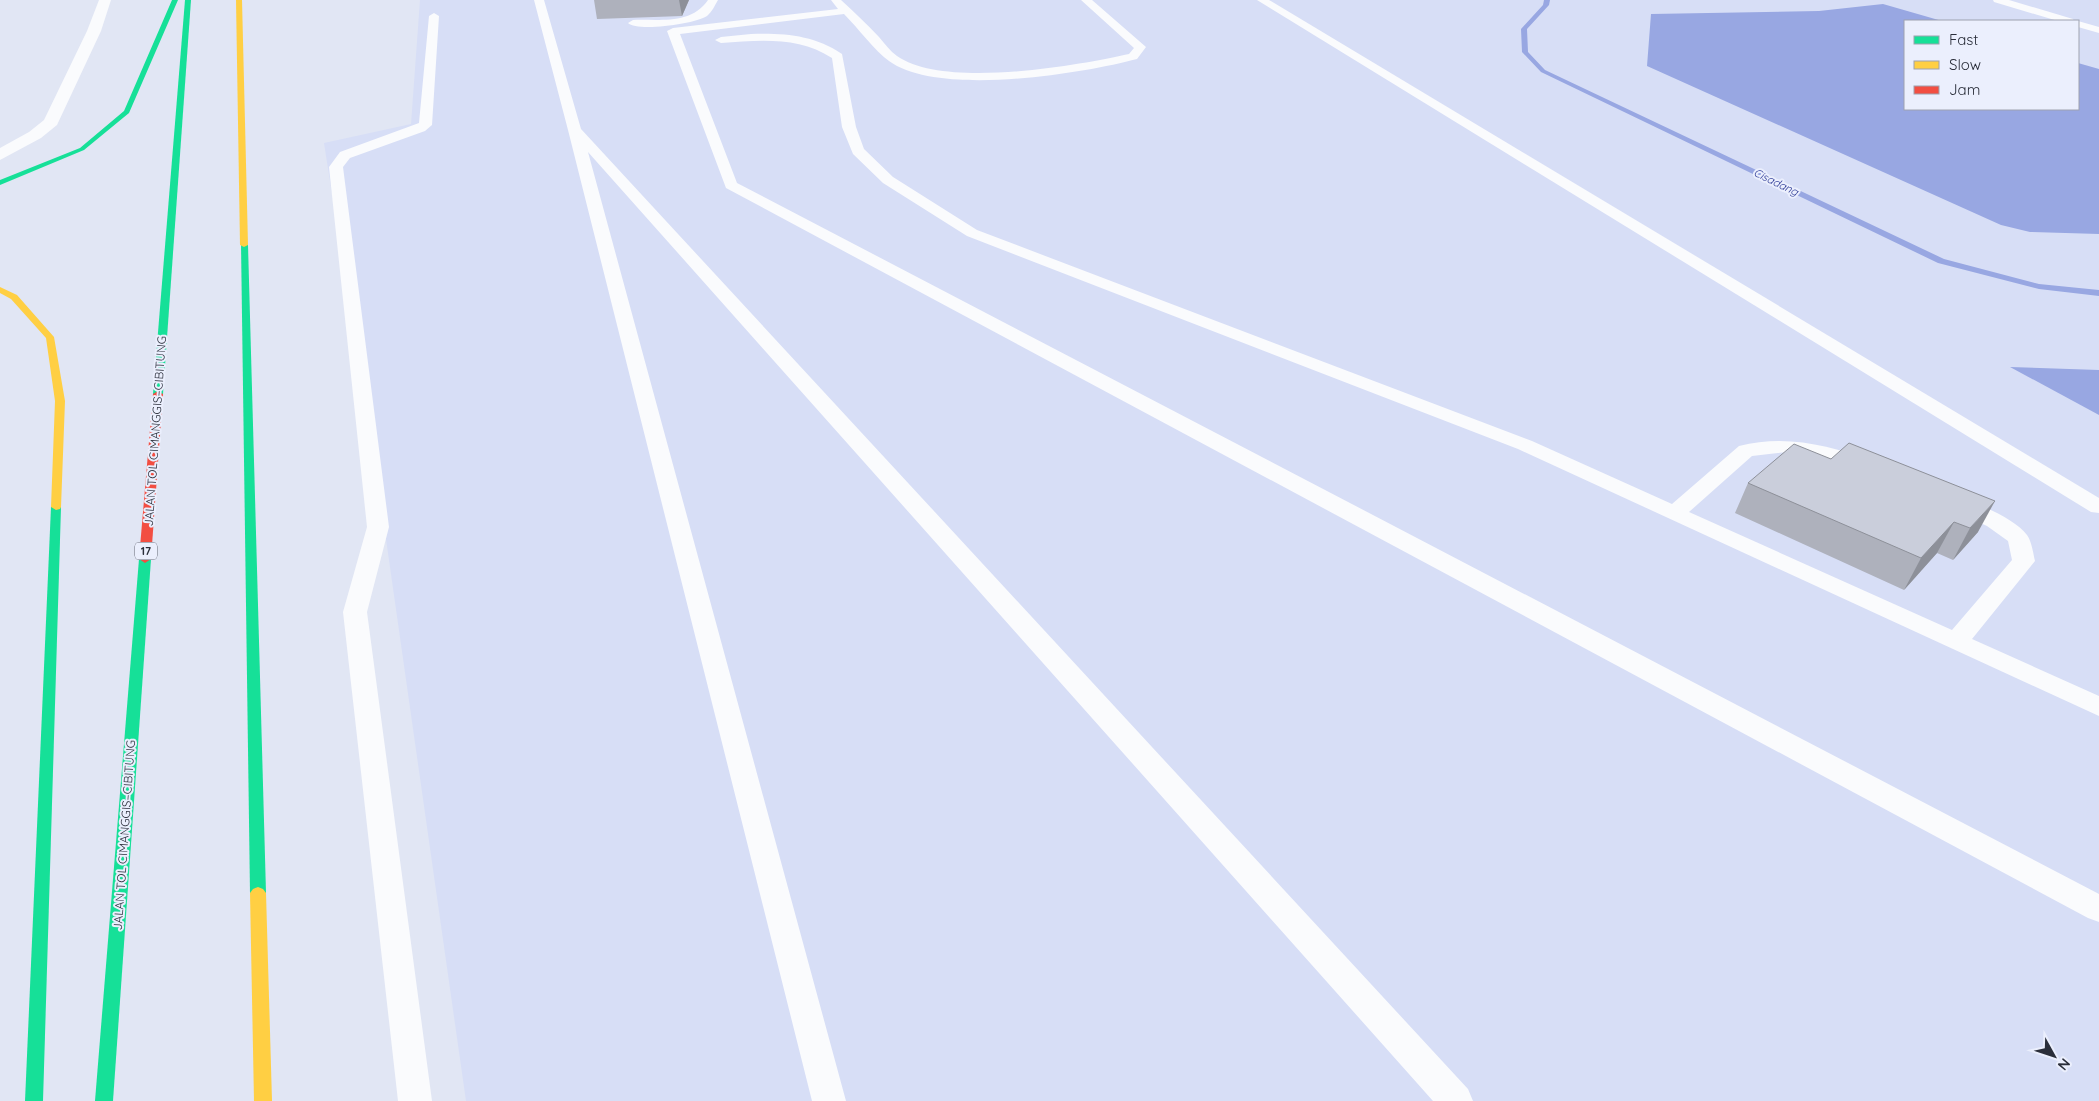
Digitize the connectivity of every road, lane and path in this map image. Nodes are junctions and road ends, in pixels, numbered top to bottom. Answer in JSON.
{"nodes":[{"id":1,"x":105,"y":0,"type":"edge"},
{"id":2,"x":175,"y":0,"type":"edge"},
{"id":3,"x":188,"y":0,"type":"edge"},
{"id":4,"x":239,"y":0,"type":"edge"},
{"id":5,"x":539,"y":0,"type":"edge"},
{"id":6,"x":712,"y":0,"type":"edge"},
{"id":7,"x":1086,"y":0,"type":"edge"},
{"id":8,"x":1262,"y":0,"type":"edge"},
{"id":9,"x":1985,"y":0,"type":"edge"},
{"id":10,"x":1998,"y":0,"type":"edge"},
{"id":11,"x":841,"y":6,"type":"edge"},
{"id":12,"x":2030,"y":9,"type":"junction"},
{"id":13,"x":434,"y":16,"type":"dead end"},
{"id":14,"x":2066,"y":20,"type":"edge"},
{"id":15,"x":633,"y":23,"type":"dead end"},
{"id":16,"x":2079,"y":24,"type":"edge"},
{"id":17,"x":2099,"y":30,"type":"edge"},
{"id":18,"x":678,"y":45,"type":"junction"},
{"id":19,"x":576,"y":130,"type":"junction"},
{"id":20,"x":0,"y":155,"type":"edge"},
{"id":21,"x":0,"y":183,"type":"edge"},
{"id":22,"x":0,"y":290,"type":"edge"},
{"id":23,"x":1883,"y":472,"type":"edge"},
{"id":24,"x":1943,"y":498,"type":"edge"},
{"id":25,"x":2099,"y":507,"type":"edge"},
{"id":26,"x":1675,"y":513,"type":"junction"},
{"id":27,"x":1956,"y":642,"type":"junction"},
{"id":28,"x":2099,"y":707,"type":"edge"},
{"id":29,"x":2099,"y":909,"type":"edge"},
{"id":30,"x":34,"y":1101,"type":"edge"},
{"id":31,"x":104,"y":1101,"type":"edge"},
{"id":32,"x":263,"y":1101,"type":"edge"},
{"id":33,"x":415,"y":1101,"type":"edge"},
{"id":34,"x":829,"y":1101,"type":"edge"},
{"id":35,"x":1456,"y":1101,"type":"edge"}],
"edges":[{"from":1,"to":20,"type":"street"},
{"from":2,"to":21,"type":"highway"},
{"from":3,"to":31,"type":"highway","name":"JALAN TOL CIMANGGIS–CIBITUNG","number":"17"},
{"from":4,"to":32,"type":"highway"},
{"from":5,"to":19,"type":"lane"},
{"from":6,"to":15,"type":"lane"},
{"from":7,"to":11,"type":"lane"},
{"from":8,"to":25,"type":"lane"},
{"from":9,"to":12,"type":"lane"},
{"from":10,"to":12,"type":"lane"},
{"from":11,"to":18,"type":"lane"},
{"from":12,"to":14,"type":"lane"},
{"from":13,"to":33,"type":"lane"},
{"from":16,"to":17,"type":"lane"},
{"from":18,"to":26,"type":"lane"},
{"from":18,"to":29,"type":"lane"},
{"from":19,"to":34,"type":"lane"},
{"from":19,"to":35,"type":"lane"},
{"from":22,"to":30,"type":"highway"},
{"from":23,"to":26,"type":"lane"},
{"from":24,"to":27,"type":"lane"},
{"from":26,"to":27,"type":"lane"},
{"from":27,"to":28,"type":"lane"}]}
